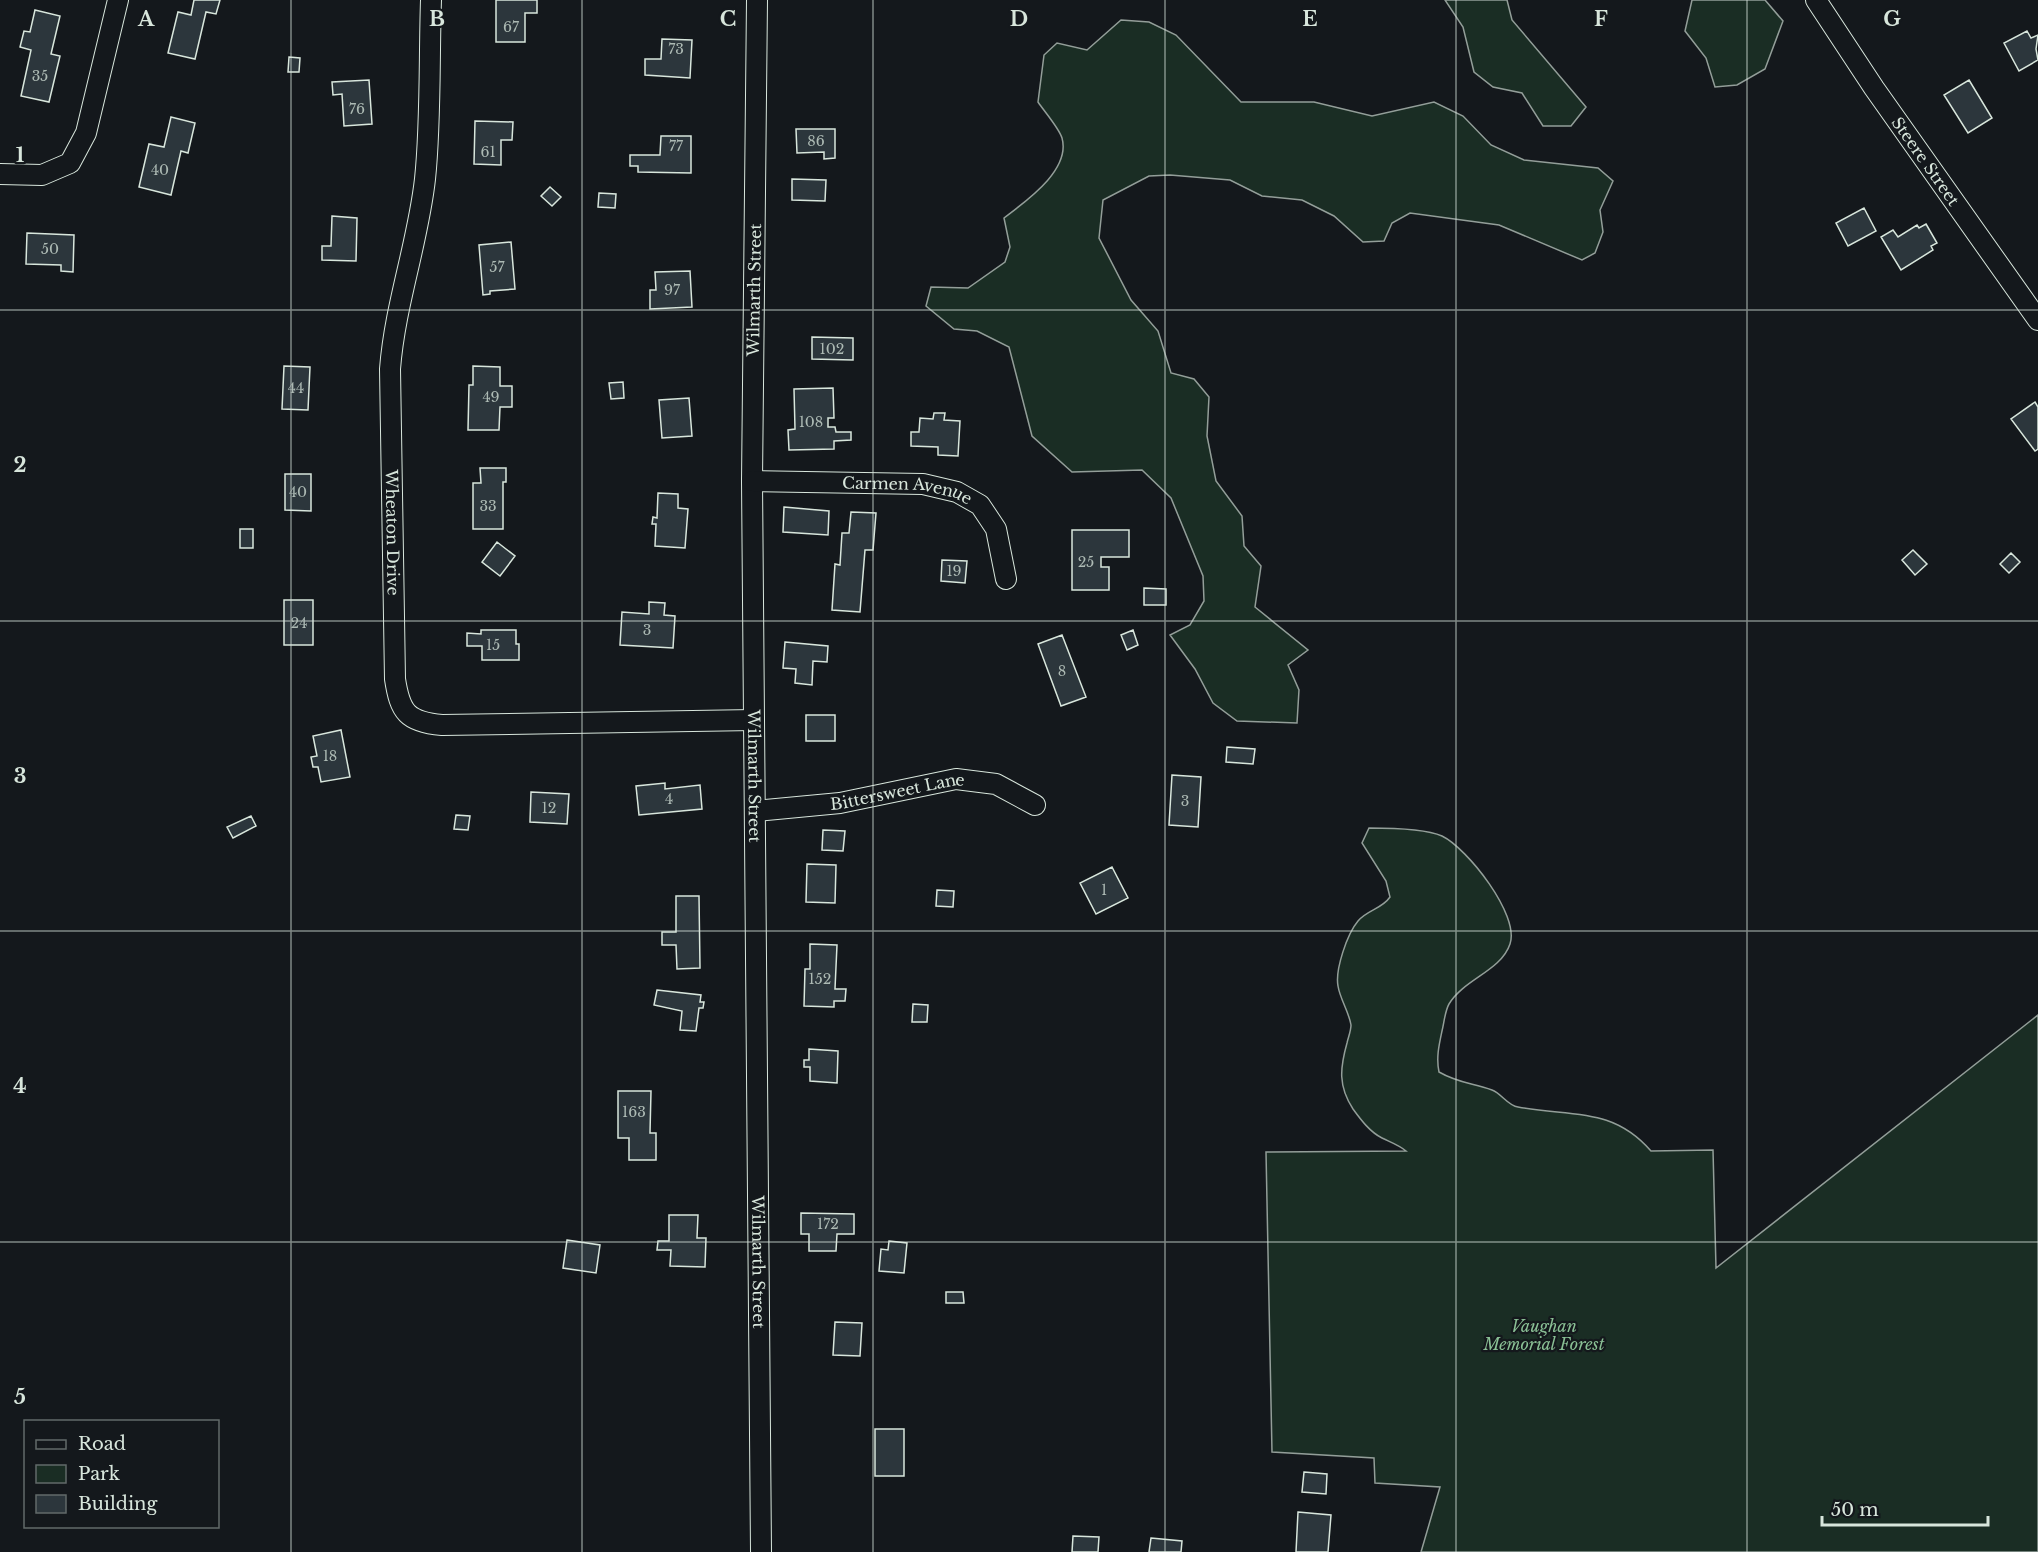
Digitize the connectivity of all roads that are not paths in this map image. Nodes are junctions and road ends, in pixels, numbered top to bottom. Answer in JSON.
{"nodes":[{"id":1,"x":118,"y":0,"type":"edge"},
{"id":2,"x":431,"y":0,"type":"edge"},
{"id":3,"x":757,"y":0,"type":"edge"},
{"id":4,"x":1816,"y":0,"type":"edge"},
{"id":5,"x":0,"y":174,"type":"edge"},
{"id":6,"x":2038,"y":320,"type":"edge"},
{"id":7,"x":752,"y":481,"type":"junction"},
{"id":8,"x":1006,"y":579,"type":"dead end"},
{"id":9,"x":754,"y":720,"type":"junction"},
{"id":10,"x":1035,"y":805,"type":"dead end"},
{"id":11,"x":755,"y":811,"type":"junction"},
{"id":12,"x":761,"y":1552,"type":"edge"}],
"edges":[{"from":1,"to":5,"type":"street"},
{"from":2,"to":9,"type":"street","name":"Wheaton Drive"},
{"from":3,"to":7,"type":"street","name":"Wilmarth Street"},
{"from":4,"to":6,"type":"street","name":"Steere Street"},
{"from":7,"to":8,"type":"street","name":"Carmen Avenue"},
{"from":7,"to":9,"type":"street","name":"Wilmarth Street"},
{"from":9,"to":11,"type":"street","name":"Wilmarth Street"},
{"from":10,"to":11,"type":"street","name":"Bittersweet Lane"},
{"from":11,"to":12,"type":"street","name":"Wilmarth Street"}]}
